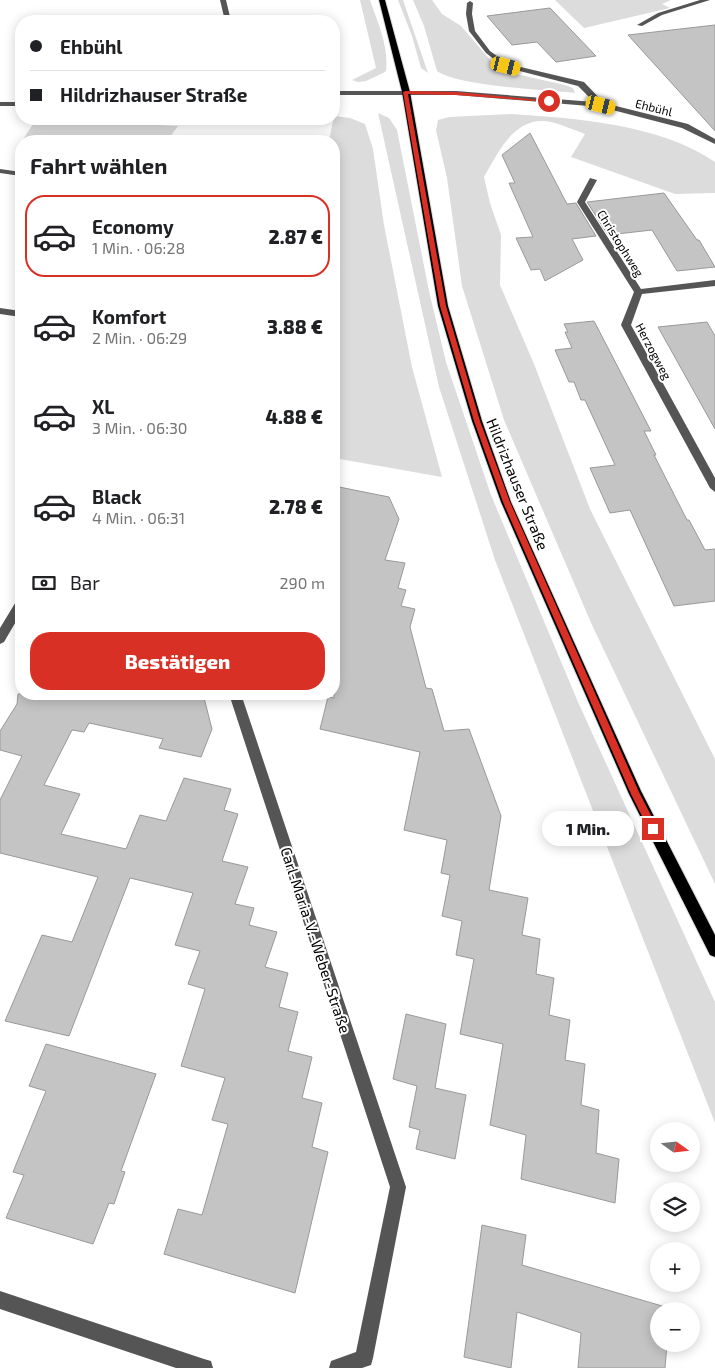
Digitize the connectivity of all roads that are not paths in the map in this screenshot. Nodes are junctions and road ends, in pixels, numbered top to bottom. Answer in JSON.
{"nodes":[{"id":1,"x":223,"y":0,"type":"edge"},
{"id":2,"x":382,"y":0,"type":"edge"},
{"id":3,"x":707,"y":0,"type":"edge"},
{"id":4,"x":470,"y":3,"type":"dead end"},
{"id":5,"x":227,"y":15,"type":"edge"},
{"id":6,"x":640,"y":25,"type":"dead end"},
{"id":7,"x":406,"y":92,"type":"junction"},
{"id":8,"x":340,"y":93,"type":"edge"},
{"id":9,"x":0,"y":104,"type":"edge"},
{"id":10,"x":15,"y":104,"type":"edge"},
{"id":11,"x":601,"y":105,"type":"junction"},
{"id":12,"x":715,"y":142,"type":"edge"},
{"id":13,"x":0,"y":171,"type":"edge"},
{"id":14,"x":15,"y":173,"type":"edge"},
{"id":15,"x":593,"y":180,"type":"dead end"},
{"id":16,"x":715,"y":283,"type":"edge"},
{"id":17,"x":638,"y":292,"type":"junction"},
{"id":18,"x":0,"y":311,"type":"edge"},
{"id":19,"x":15,"y":313,"type":"edge"},
{"id":20,"x":715,"y":488,"type":"edge"},
{"id":21,"x":15,"y":613,"type":"edge"},
{"id":22,"x":0,"y":639,"type":"edge"},
{"id":23,"x":237,"y":700,"type":"edge"},
{"id":24,"x":715,"y":950,"type":"edge"},
{"id":25,"x":0,"y":1300,"type":"edge"},
{"id":26,"x":204,"y":1368,"type":"edge"},
{"id":27,"x":338,"y":1368,"type":"edge"}],
"edges":[{"from":1,"to":5,"type":"street"},
{"from":2,"to":7,"type":"main road","name":"Hildrizhauser Straße"},
{"from":3,"to":6,"type":"street"},
{"from":4,"to":11,"type":"street"},
{"from":7,"to":8,"type":"street","name":"Ehbühl"},
{"from":7,"to":11,"type":"street","name":"Ehbühl"},
{"from":7,"to":24,"type":"main road","name":"Hildrizhauser Straße"},
{"from":9,"to":10,"type":"street"},
{"from":11,"to":12,"type":"street","name":"Ehbühl"},
{"from":13,"to":14,"type":"street"},
{"from":15,"to":17,"type":"street","name":"Christophweg"},
{"from":16,"to":17,"type":"street"},
{"from":17,"to":20,"type":"street","name":"Herzogweg"},
{"from":18,"to":19,"type":"street"},
{"from":21,"to":22,"type":"street"},
{"from":23,"to":27,"type":"street","name":"Carl-Maria-V.-Weber-Straße"},
{"from":25,"to":26,"type":"street"}]}
